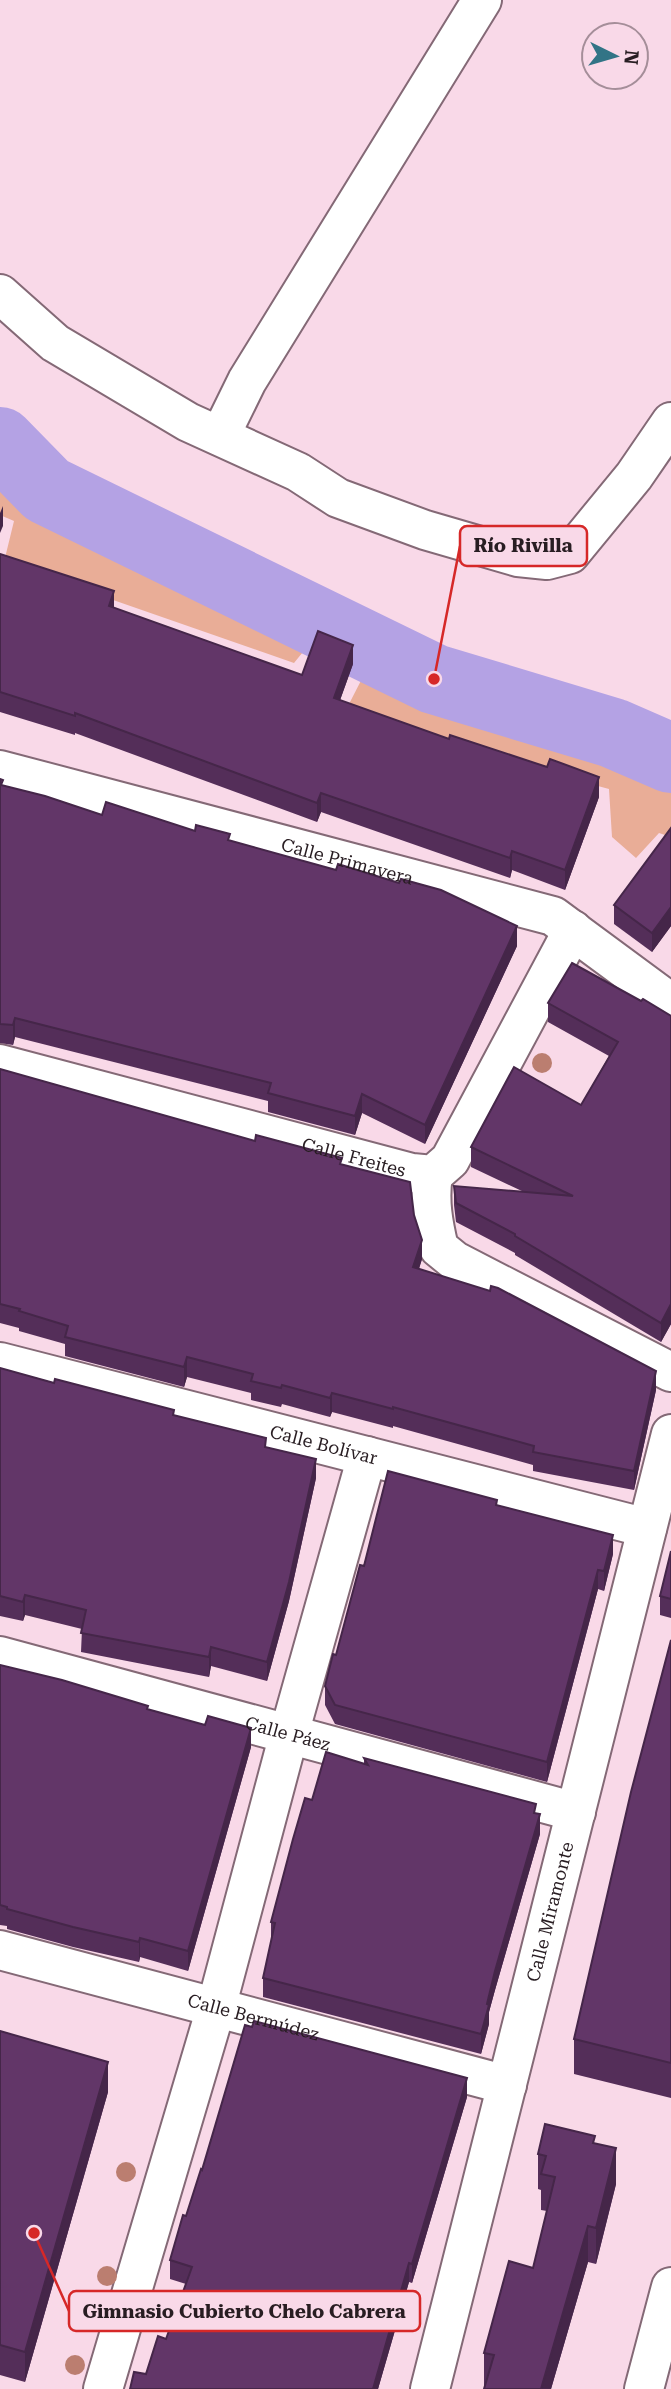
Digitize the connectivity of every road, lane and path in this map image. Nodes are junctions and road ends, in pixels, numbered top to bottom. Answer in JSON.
{"nodes":[{"id":1,"x":482,"y":0,"type":"edge"},
{"id":2,"x":0,"y":294,"type":"edge"},
{"id":3,"x":671,"y":422,"type":"edge"},
{"id":4,"x":220,"y":436,"type":"junction"},
{"id":5,"x":0,"y":769,"type":"edge"},
{"id":6,"x":573,"y":930,"type":"junction"},
{"id":7,"x":671,"y":1003,"type":"edge"},
{"id":8,"x":0,"y":1064,"type":"edge"},
{"id":9,"x":433,"y":1175,"type":"junction"},
{"id":10,"x":0,"y":1362,"type":"edge"},
{"id":11,"x":671,"y":1372,"type":"edge"},
{"id":12,"x":671,"y":1434,"type":"edge"},
{"id":13,"x":368,"y":1456,"type":"junction"},
{"id":14,"x":647,"y":1528,"type":"junction"},
{"id":15,"x":0,"y":1656,"type":"edge"},
{"id":16,"x":289,"y":1734,"type":"junction"},
{"id":17,"x":576,"y":1812,"type":"junction"},
{"id":18,"x":0,"y":1950,"type":"edge"},
{"id":19,"x":216,"y":2008,"type":"junction"},
{"id":20,"x":507,"y":2085,"type":"junction"},
{"id":21,"x":671,"y":2287,"type":"edge"},
{"id":22,"x":103,"y":2389,"type":"edge"},
{"id":23,"x":430,"y":2389,"type":"edge"},
{"id":24,"x":644,"y":2389,"type":"edge"}],
"edges":[{"from":1,"to":4,"type":"street"},
{"from":2,"to":4,"type":"street"},
{"from":3,"to":4,"type":"street"},
{"from":5,"to":6,"type":"street","name":"Calle Primavera"},
{"from":6,"to":7,"type":"street","name":"Calle Primavera"},
{"from":6,"to":9,"type":"street"},
{"from":8,"to":9,"type":"street","name":"Calle Freites"},
{"from":9,"to":11,"type":"street"},
{"from":10,"to":13,"type":"street","name":"Calle Bolívar"},
{"from":12,"to":14,"type":"street","name":"Calle Miramonte"},
{"from":13,"to":14,"type":"street","name":"Calle Bolívar"},
{"from":13,"to":16,"type":"street"},
{"from":14,"to":17,"type":"street","name":"Calle Miramonte"},
{"from":15,"to":16,"type":"street","name":"Calle Páez"},
{"from":16,"to":17,"type":"street","name":"Calle Páez"},
{"from":16,"to":19,"type":"street"},
{"from":17,"to":20,"type":"street","name":"Calle Miramonte"},
{"from":18,"to":19,"type":"street","name":"Calle Bermúdez"},
{"from":19,"to":20,"type":"street","name":"Calle Bermúdez"},
{"from":19,"to":22,"type":"street"},
{"from":20,"to":23,"type":"street","name":"Calle Miramonte"},
{"from":21,"to":24,"type":"street"}]}
